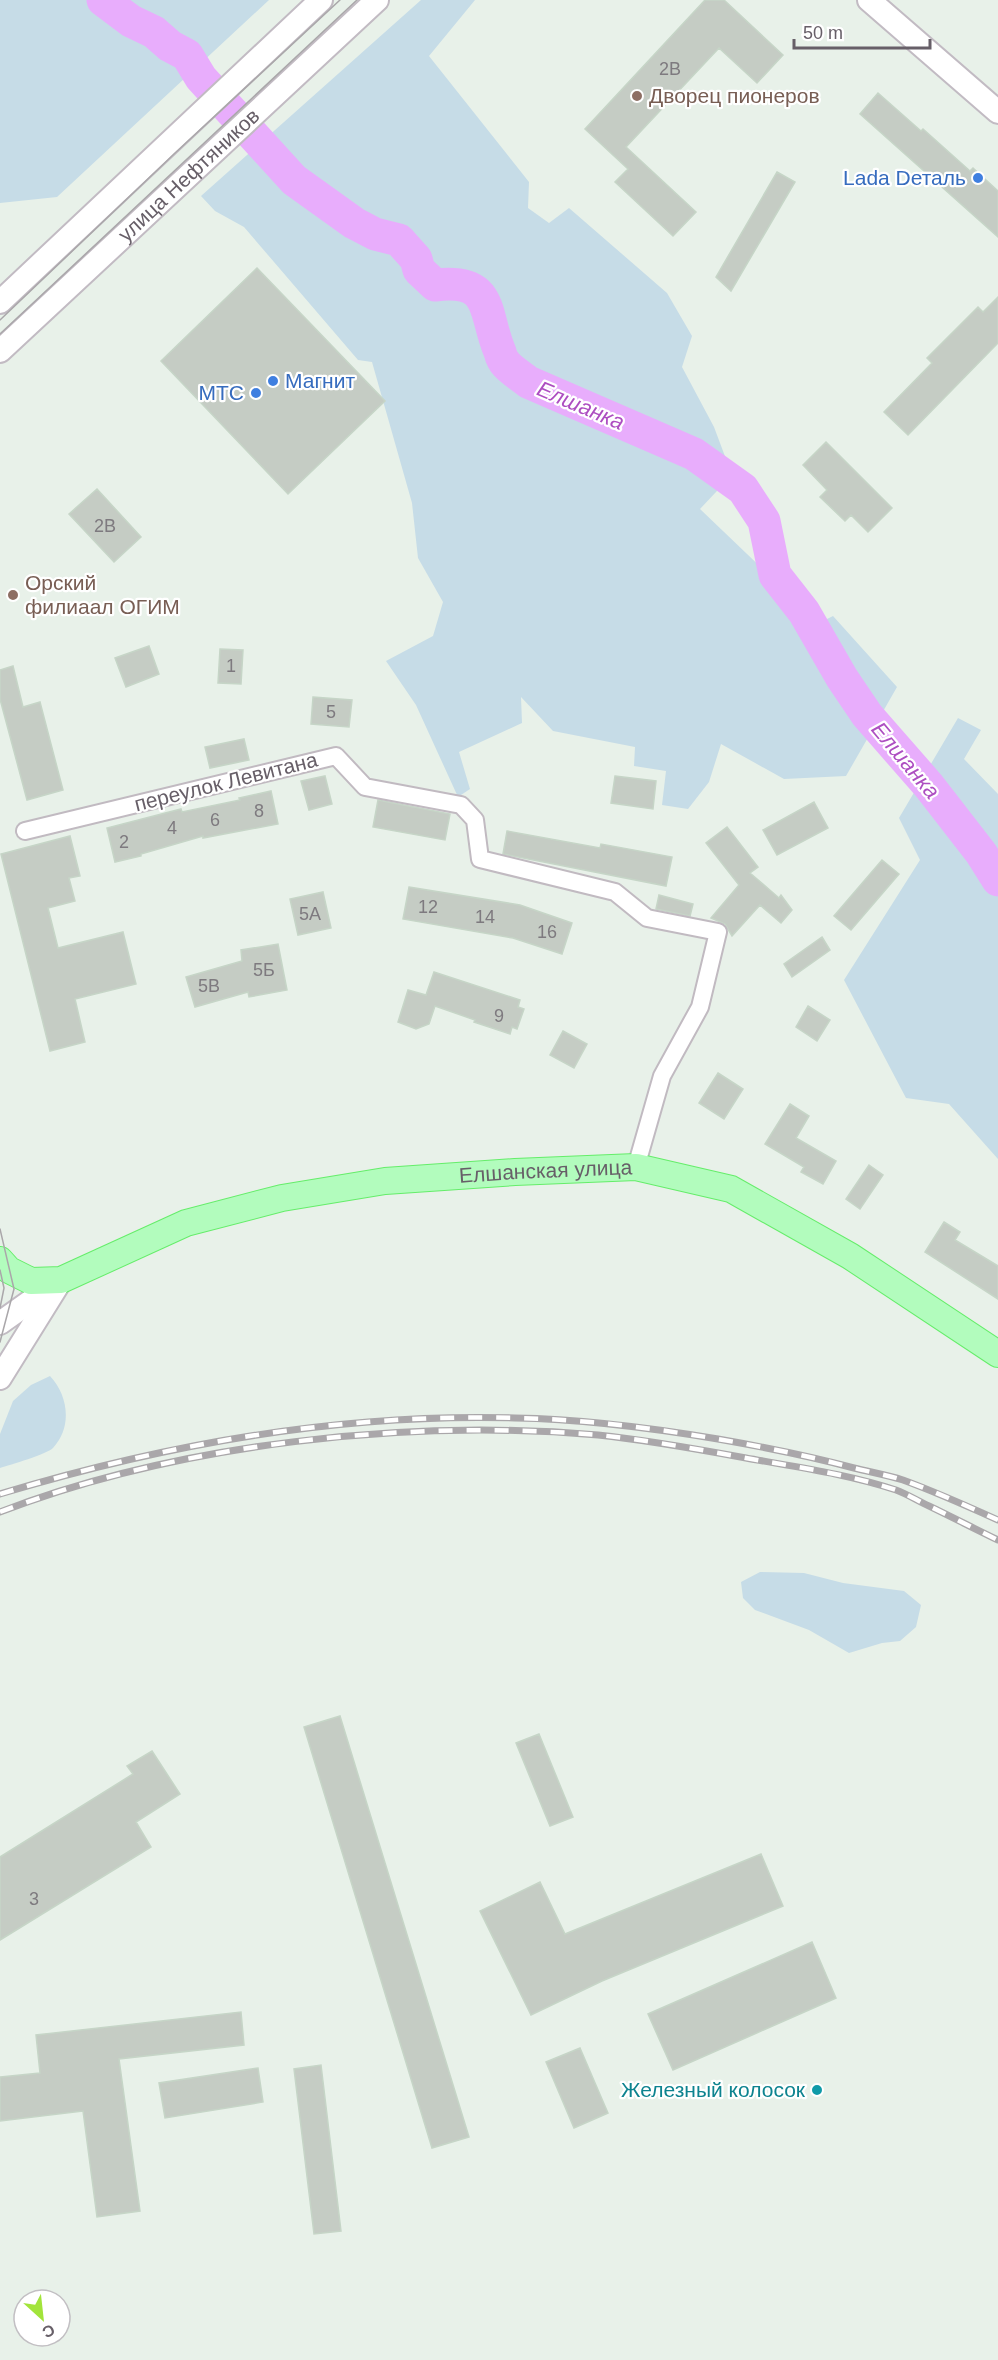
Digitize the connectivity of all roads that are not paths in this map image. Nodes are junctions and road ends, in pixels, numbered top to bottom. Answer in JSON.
{"nodes":[{"id":1,"x":321,"y":0,"type":"edge"},
{"id":2,"x":377,"y":0,"type":"edge"},
{"id":3,"x":869,"y":0,"type":"edge"},
{"id":4,"x":998,"y":112,"type":"edge"},
{"id":5,"x":0,"y":302,"type":"edge"},
{"id":6,"x":0,"y":351,"type":"edge"},
{"id":7,"x":25,"y":831,"type":"dead end"},
{"id":8,"x":636,"y":1167,"type":"junction"},
{"id":9,"x":0,"y":1260,"type":"edge"},
{"id":10,"x":61,"y":1280,"type":"junction"},
{"id":11,"x":0,"y":1323,"type":"edge"},
{"id":12,"x":998,"y":1354,"type":"edge"},
{"id":13,"x":0,"y":1378,"type":"edge"}],
"edges":[{"from":1,"to":5,"type":"main road","name":"улица Нефтяников"},
{"from":2,"to":6,"type":"main road","name":"улица Нефтяников"},
{"from":3,"to":4,"type":"main road"},
{"from":7,"to":8,"type":"street","name":"переулок Левитана"},
{"from":8,"to":10,"type":"main road","name":"Елшанская улица"},
{"from":8,"to":12,"type":"main road","name":"Елшанская улица"},
{"from":9,"to":10,"type":"main road"},
{"from":10,"to":11,"type":"main road"},
{"from":10,"to":13,"type":"main road"}]}
